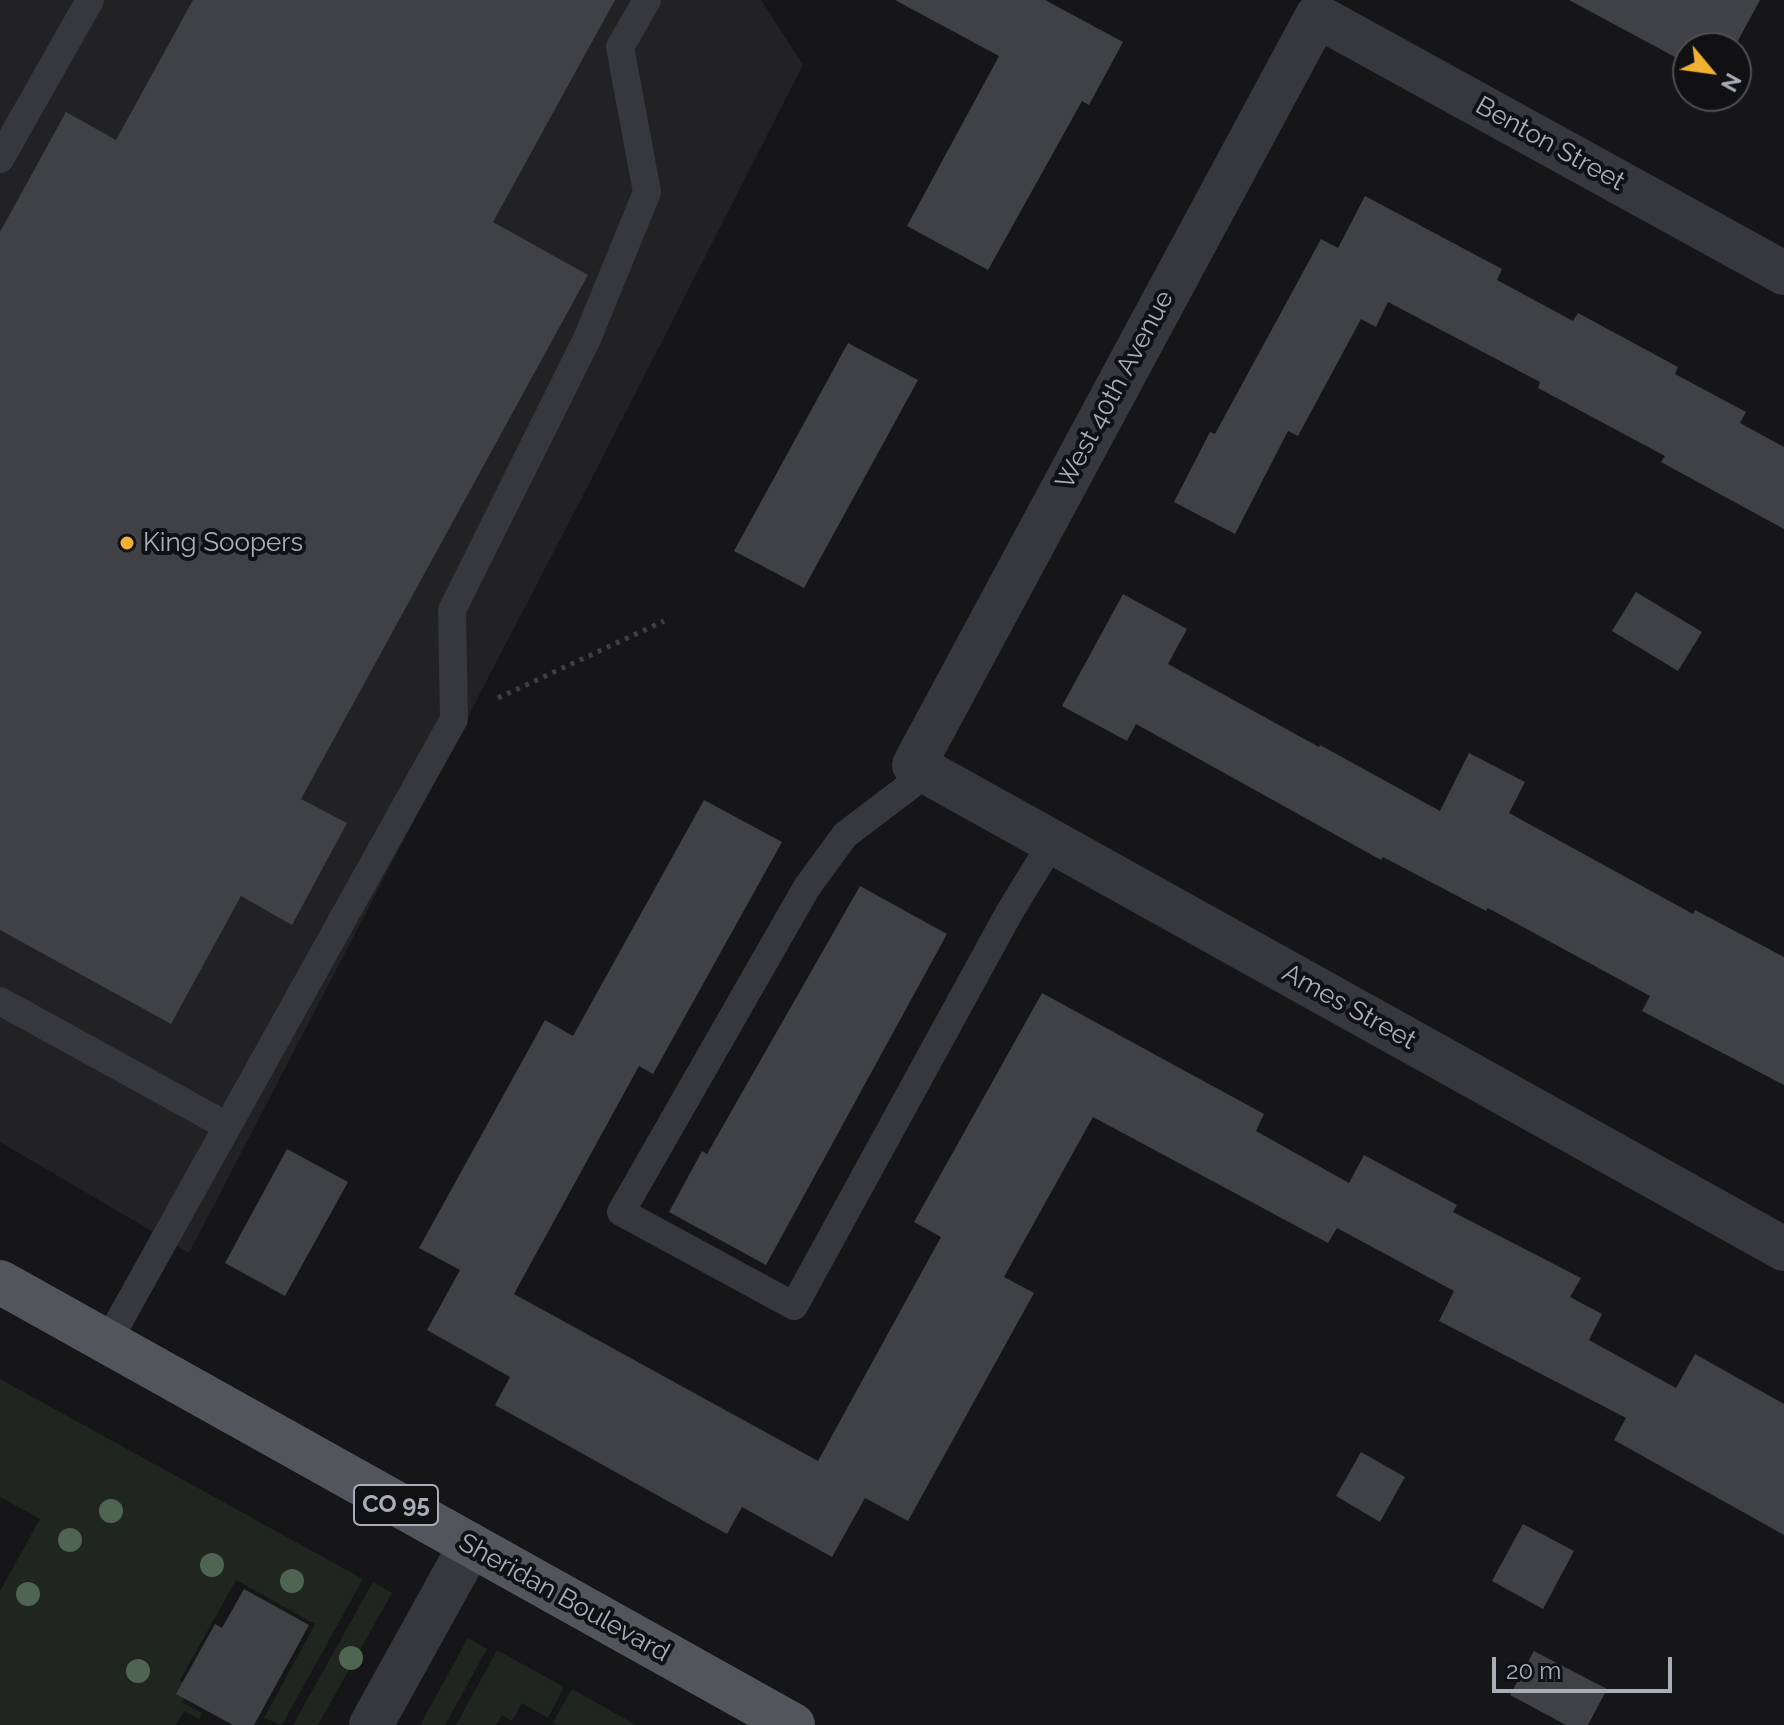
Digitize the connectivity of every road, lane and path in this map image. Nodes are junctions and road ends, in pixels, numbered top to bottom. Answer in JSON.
{"nodes":[{"id":1,"x":90,"y":0,"type":"edge"},
{"id":2,"x":647,"y":0,"type":"edge"},
{"id":3,"x":1317,"y":16,"type":"joint"},
{"id":4,"x":0,"y":159,"type":"edge"},
{"id":5,"x":1784,"y":273,"type":"edge"},
{"id":6,"x":664,"y":621,"type":"dead end"},
{"id":7,"x":454,"y":719,"type":"junction"},
{"id":8,"x":921,"y":769,"type":"junction"},
{"id":9,"x":1053,"y":841,"type":"junction"},
{"id":10,"x":0,"y":1001,"type":"edge"},
{"id":11,"x":227,"y":1126,"type":"junction"},
{"id":12,"x":1784,"y":1249,"type":"edge"},
{"id":13,"x":0,"y":1282,"type":"edge"},
{"id":14,"x":108,"y":1341,"type":"junction"},
{"id":15,"x":470,"y":1546,"type":"junction"},
{"id":16,"x":371,"y":1725,"type":"edge"},
{"id":17,"x":793,"y":1725,"type":"edge"}],
"edges":[{"from":1,"to":4,"type":"lane"},
{"from":2,"to":7,"type":"lane"},
{"from":3,"to":5,"type":"street","name":"Benton Street"},
{"from":3,"to":8,"type":"street","name":"West 40th Avenue"},
{"from":6,"to":7,"type":"path"},
{"from":7,"to":11,"type":"lane"},
{"from":8,"to":9,"type":"street","name":"Ames Street"},
{"from":8,"to":9,"type":"lane"},
{"from":9,"to":12,"type":"street","name":"Ames Street"},
{"from":10,"to":11,"type":"lane"},
{"from":11,"to":14,"type":"lane"},
{"from":13,"to":14,"type":"main road","name":"Sheridan Boulevard","number":"CO 95"},
{"from":14,"to":15,"type":"main road","name":"Sheridan Boulevard","number":"CO 95"},
{"from":15,"to":16,"type":"street"},
{"from":15,"to":17,"type":"main road","name":"Sheridan Boulevard","number":"CO 95"}]}
